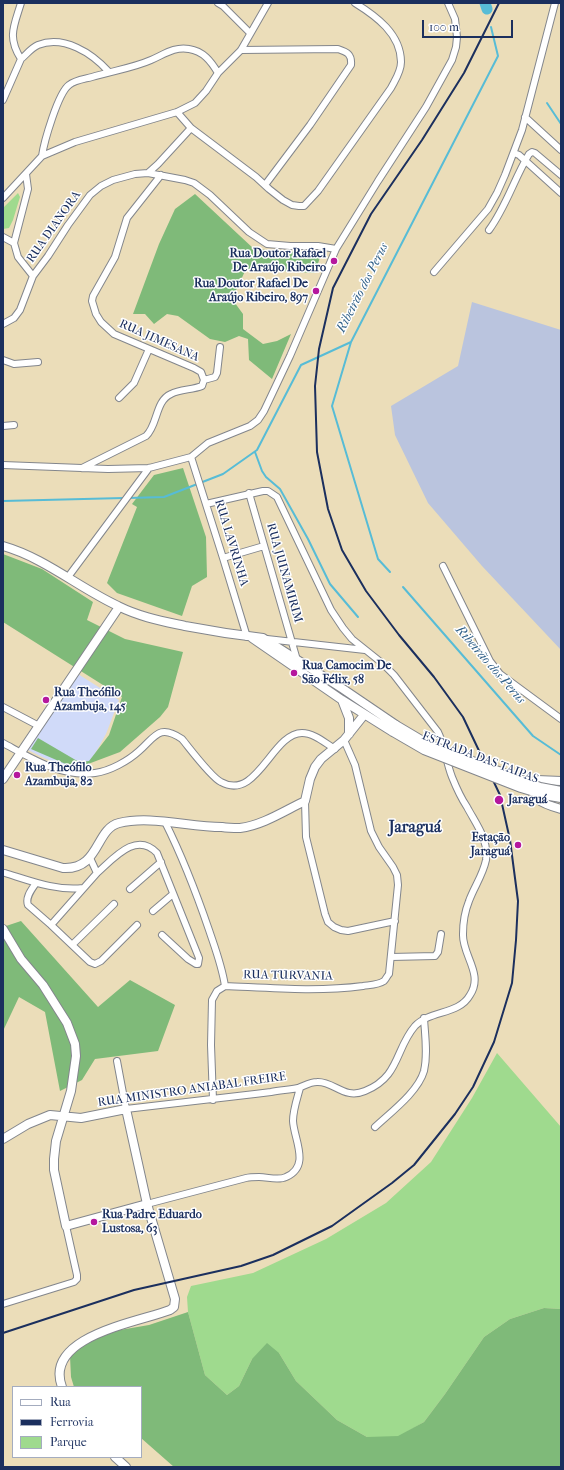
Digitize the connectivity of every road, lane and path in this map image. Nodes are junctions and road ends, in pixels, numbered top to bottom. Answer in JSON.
{"nodes":[{"id":1,"x":21,"y":3,"type":"edge"},
{"id":2,"x":218,"y":3,"type":"edge"},
{"id":3,"x":268,"y":3,"type":"edge"},
{"id":4,"x":355,"y":3,"type":"edge"},
{"id":5,"x":448,"y":3,"type":"edge"},
{"id":6,"x":555,"y":3,"type":"edge"},
{"id":7,"x":250,"y":33,"type":"junction"},
{"id":8,"x":241,"y":50,"type":"junction"},
{"id":9,"x":21,"y":59,"type":"junction"},
{"id":10,"x":109,"y":72,"type":"junction"},
{"id":11,"x":218,"y":73,"type":"junction"},
{"id":12,"x":3,"y":100,"type":"edge"},
{"id":13,"x":177,"y":112,"type":"junction"},
{"id":14,"x":525,"y":117,"type":"junction"},
{"id":15,"x":191,"y":128,"type":"junction"},
{"id":16,"x":561,"y":150,"type":"edge"},
{"id":17,"x":514,"y":153,"type":"junction"},
{"id":18,"x":42,"y":156,"type":"junction"},
{"id":19,"x":525,"y":161,"type":"junction"},
{"id":20,"x":148,"y":173,"type":"junction"},
{"id":21,"x":26,"y":174,"type":"junction"},
{"id":22,"x":561,"y":174,"type":"edge"},
{"id":23,"x":161,"y":175,"type":"junction"},
{"id":24,"x":265,"y":185,"type":"junction"},
{"id":25,"x":561,"y":193,"type":"edge"},
{"id":26,"x":3,"y":198,"type":"edge"},
{"id":27,"x":489,"y":230,"type":"dead end"},
{"id":28,"x":3,"y":237,"type":"edge"},
{"id":29,"x":14,"y":243,"type":"junction"},
{"id":30,"x":336,"y":249,"type":"junction"},
{"id":31,"x":434,"y":272,"type":"dead end"},
{"id":32,"x":33,"y":276,"type":"junction"},
{"id":33,"x":3,"y":324,"type":"edge"},
{"id":34,"x":220,"y":347,"type":"dead end"},
{"id":35,"x":149,"y":350,"type":"junction"},
{"id":36,"x":3,"y":360,"type":"edge"},
{"id":37,"x":38,"y":362,"type":"dead end"},
{"id":38,"x":204,"y":380,"type":"junction"},
{"id":39,"x":119,"y":398,"type":"dead end"},
{"id":40,"x":14,"y":425,"type":"dead end"},
{"id":41,"x":3,"y":426,"type":"edge"},
{"id":42,"x":191,"y":457,"type":"junction"},
{"id":43,"x":3,"y":465,"type":"edge"},
{"id":44,"x":82,"y":468,"type":"junction"},
{"id":45,"x":149,"y":468,"type":"junction"},
{"id":46,"x":249,"y":493,"type":"junction"},
{"id":47,"x":206,"y":504,"type":"junction"},
{"id":48,"x":3,"y":546,"type":"edge"},
{"id":49,"x":264,"y":546,"type":"junction"},
{"id":50,"x":223,"y":558,"type":"junction"},
{"id":51,"x":443,"y":566,"type":"dead end"},
{"id":52,"x":68,"y":577,"type":"junction"},
{"id":53,"x":119,"y":607,"type":"junction"},
{"id":54,"x":249,"y":638,"type":"junction"},
{"id":55,"x":263,"y":638,"type":"junction"},
{"id":56,"x":292,"y":642,"type":"junction"},
{"id":57,"x":365,"y":650,"type":"junction"},
{"id":58,"x":297,"y":660,"type":"junction"},
{"id":59,"x":342,"y":700,"type":"junction"},
{"id":60,"x":3,"y":707,"type":"edge"},
{"id":61,"x":364,"y":715,"type":"junction"},
{"id":62,"x":561,"y":719,"type":"edge"},
{"id":63,"x":38,"y":726,"type":"junction"},
{"id":64,"x":394,"y":728,"type":"junction"},
{"id":65,"x":347,"y":737,"type":"junction"},
{"id":66,"x":3,"y":743,"type":"edge"},
{"id":67,"x":335,"y":749,"type":"junction"},
{"id":68,"x":20,"y":752,"type":"junction"},
{"id":69,"x":3,"y":779,"type":"edge"},
{"id":70,"x":561,"y":781,"type":"edge"},
{"id":71,"x":561,"y":791,"type":"edge"},
{"id":72,"x":561,"y":798,"type":"edge"},
{"id":73,"x":304,"y":801,"type":"junction"},
{"id":74,"x":561,"y":809,"type":"edge"},
{"id":75,"x":165,"y":822,"type":"junction"},
{"id":76,"x":3,"y":850,"type":"edge"},
{"id":77,"x":90,"y":858,"type":"junction"},
{"id":78,"x":161,"y":862,"type":"junction"},
{"id":79,"x":5,"y":872,"type":"dead end"},
{"id":80,"x":97,"y":873,"type":"junction"},
{"id":81,"x":36,"y":883,"type":"junction"},
{"id":82,"x":83,"y":888,"type":"junction"},
{"id":83,"x":130,"y":889,"type":"dead end"},
{"id":84,"x":173,"y":894,"type":"junction"},
{"id":85,"x":114,"y":904,"type":"dead end"},
{"id":86,"x":153,"y":911,"type":"dead end"},
{"id":87,"x":395,"y":921,"type":"junction"},
{"id":88,"x":51,"y":925,"type":"junction"},
{"id":89,"x":137,"y":925,"type":"dead end"},
{"id":90,"x":3,"y":929,"type":"edge"},
{"id":91,"x":441,"y":934,"type":"dead end"},
{"id":92,"x":162,"y":935,"type":"dead end"},
{"id":93,"x":72,"y":945,"type":"junction"},
{"id":94,"x":391,"y":957,"type":"junction"},
{"id":95,"x":225,"y":986,"type":"junction"},
{"id":96,"x":424,"y":1018,"type":"junction"},
{"id":97,"x":117,"y":1061,"type":"dead end"},
{"id":98,"x":300,"y":1088,"type":"junction"},
{"id":99,"x":213,"y":1100,"type":"junction"},
{"id":100,"x":126,"y":1108,"type":"junction"},
{"id":101,"x":64,"y":1116,"type":"junction"},
{"id":102,"x":375,"y":1127,"type":"dead end"},
{"id":103,"x":3,"y":1139,"type":"edge"},
{"id":104,"x":147,"y":1204,"type":"junction"},
{"id":105,"x":66,"y":1226,"type":"junction"},
{"id":106,"x":3,"y":1304,"type":"edge"},
{"id":107,"x":62,"y":1386,"type":"edge"},
{"id":108,"x":116,"y":1458,"type":"edge"},
{"id":109,"x":126,"y":1467,"type":"edge"}],
"edges":[{"from":1,"to":9,"type":"street"},
{"from":2,"to":7,"type":"street"},
{"from":3,"to":7,"type":"street"},
{"from":4,"to":24,"type":"street"},
{"from":5,"to":30,"type":"street"},
{"from":6,"to":14,"type":"street"},
{"from":7,"to":8,"type":"street"},
{"from":8,"to":11,"type":"street"},
{"from":8,"to":24,"type":"street"},
{"from":9,"to":10,"type":"street"},
{"from":9,"to":12,"type":"street"},
{"from":10,"to":11,"type":"street"},
{"from":10,"to":18,"type":"street"},
{"from":11,"to":13,"type":"street"},
{"from":13,"to":15,"type":"street"},
{"from":13,"to":18,"type":"street"},
{"from":14,"to":16,"type":"street"},
{"from":14,"to":17,"type":"street"},
{"from":15,"to":20,"type":"street"},
{"from":15,"to":24,"type":"street"},
{"from":17,"to":19,"type":"street"},
{"from":17,"to":31,"type":"street"},
{"from":18,"to":21,"type":"street"},
{"from":19,"to":22,"type":"street"},
{"from":19,"to":25,"type":"street"},
{"from":19,"to":27,"type":"street"},
{"from":20,"to":23,"type":"street","name":"RUA DIANORA"},
{"from":20,"to":32,"type":"street","name":"RUA DIANORA"},
{"from":21,"to":26,"type":"street"},
{"from":21,"to":29,"type":"street"},
{"from":23,"to":30,"type":"street","name":"RUA DIANORA"},
{"from":23,"to":35,"type":"street","name":"RUA JIMESANA"},
{"from":28,"to":29,"type":"street"},
{"from":29,"to":32,"type":"street"},
{"from":30,"to":42,"type":"street"},
{"from":32,"to":33,"type":"street","name":"RUA DIANORA"},
{"from":34,"to":38,"type":"street"},
{"from":35,"to":38,"type":"street","name":"RUA JIMESANA"},
{"from":35,"to":39,"type":"street"},
{"from":36,"to":37,"type":"street"},
{"from":38,"to":44,"type":"street"},
{"from":40,"to":41,"type":"street"},
{"from":42,"to":45,"type":"street"},
{"from":42,"to":47,"type":"street","name":"RUA LAVRINHA"},
{"from":43,"to":44,"type":"street"},
{"from":44,"to":45,"type":"street"},
{"from":45,"to":52,"type":"street"},
{"from":46,"to":47,"type":"street"},
{"from":46,"to":49,"type":"street","name":"RUA JUINAMIRIM"},
{"from":46,"to":57,"type":"street"},
{"from":47,"to":50,"type":"street","name":"RUA LAVRINHA"},
{"from":48,"to":52,"type":"street"},
{"from":49,"to":50,"type":"street"},
{"from":49,"to":56,"type":"street","name":"RUA JUINAMIRIM"},
{"from":50,"to":54,"type":"street","name":"RUA LAVRINHA"},
{"from":51,"to":62,"type":"street"},
{"from":52,"to":53,"type":"street"},
{"from":53,"to":54,"type":"street"},
{"from":53,"to":63,"type":"street"},
{"from":54,"to":55,"type":"street"},
{"from":54,"to":59,"type":"street"},
{"from":55,"to":56,"type":"street"},
{"from":55,"to":58,"type":"street"},
{"from":56,"to":57,"type":"street"},
{"from":56,"to":58,"type":"street","name":"RUA JUINAMIRIM"},
{"from":57,"to":96,"type":"street"},
{"from":58,"to":64,"type":"street"},
{"from":59,"to":61,"type":"street"},
{"from":59,"to":65,"type":"street"},
{"from":60,"to":63,"type":"street"},
{"from":61,"to":64,"type":"street"},
{"from":61,"to":65,"type":"street"},
{"from":63,"to":68,"type":"street"},
{"from":64,"to":71,"type":"street","name":"ESTRADA DAS TAIPAS","bridge":true},
{"from":64,"to":72,"type":"street","name":"ESTRADA DAS TAIPAS","bridge":true},
{"from":65,"to":67,"type":"street"},
{"from":65,"to":87,"type":"street","name":"RUA TURVANIA"},
{"from":66,"to":68,"type":"street"},
{"from":67,"to":68,"type":"street"},
{"from":67,"to":73,"type":"street"},
{"from":68,"to":69,"type":"street"},
{"from":70,"to":74,"type":"street"},
{"from":73,"to":75,"type":"street"},
{"from":73,"to":87,"type":"street"},
{"from":75,"to":77,"type":"street"},
{"from":75,"to":95,"type":"street"},
{"from":76,"to":77,"type":"street"},
{"from":77,"to":80,"type":"street"},
{"from":78,"to":80,"type":"street"},
{"from":78,"to":83,"type":"street"},
{"from":78,"to":84,"type":"street"},
{"from":79,"to":81,"type":"street"},
{"from":80,"to":82,"type":"street"},
{"from":81,"to":82,"type":"street"},
{"from":81,"to":88,"type":"street"},
{"from":82,"to":88,"type":"street"},
{"from":84,"to":86,"type":"street"},
{"from":84,"to":92,"type":"street"},
{"from":85,"to":93,"type":"street"},
{"from":87,"to":94,"type":"street","name":"RUA TURVANIA"},
{"from":88,"to":93,"type":"street"},
{"from":89,"to":93,"type":"street"},
{"from":90,"to":101,"type":"street"},
{"from":91,"to":94,"type":"street"},
{"from":94,"to":95,"type":"street","name":"RUA TURVANIA"},
{"from":95,"to":99,"type":"street"},
{"from":96,"to":98,"type":"street","name":"RUA MINISTRO ANIABAL FREIRE"},
{"from":96,"to":102,"type":"street"},
{"from":97,"to":100,"type":"street"},
{"from":98,"to":99,"type":"street","name":"RUA MINISTRO ANIABAL FREIRE"},
{"from":98,"to":104,"type":"street"},
{"from":99,"to":100,"type":"street","name":"RUA MINISTRO ANIABAL FREIRE"},
{"from":100,"to":101,"type":"street","name":"RUA MINISTRO ANIABAL FREIRE"},
{"from":100,"to":104,"type":"street"},
{"from":101,"to":103,"type":"street","name":"RUA MINISTRO ANIABAL FREIRE"},
{"from":101,"to":105,"type":"street"},
{"from":104,"to":105,"type":"street"},
{"from":104,"to":107,"type":"street"},
{"from":105,"to":106,"type":"street"},
{"from":108,"to":109,"type":"street"}]}
